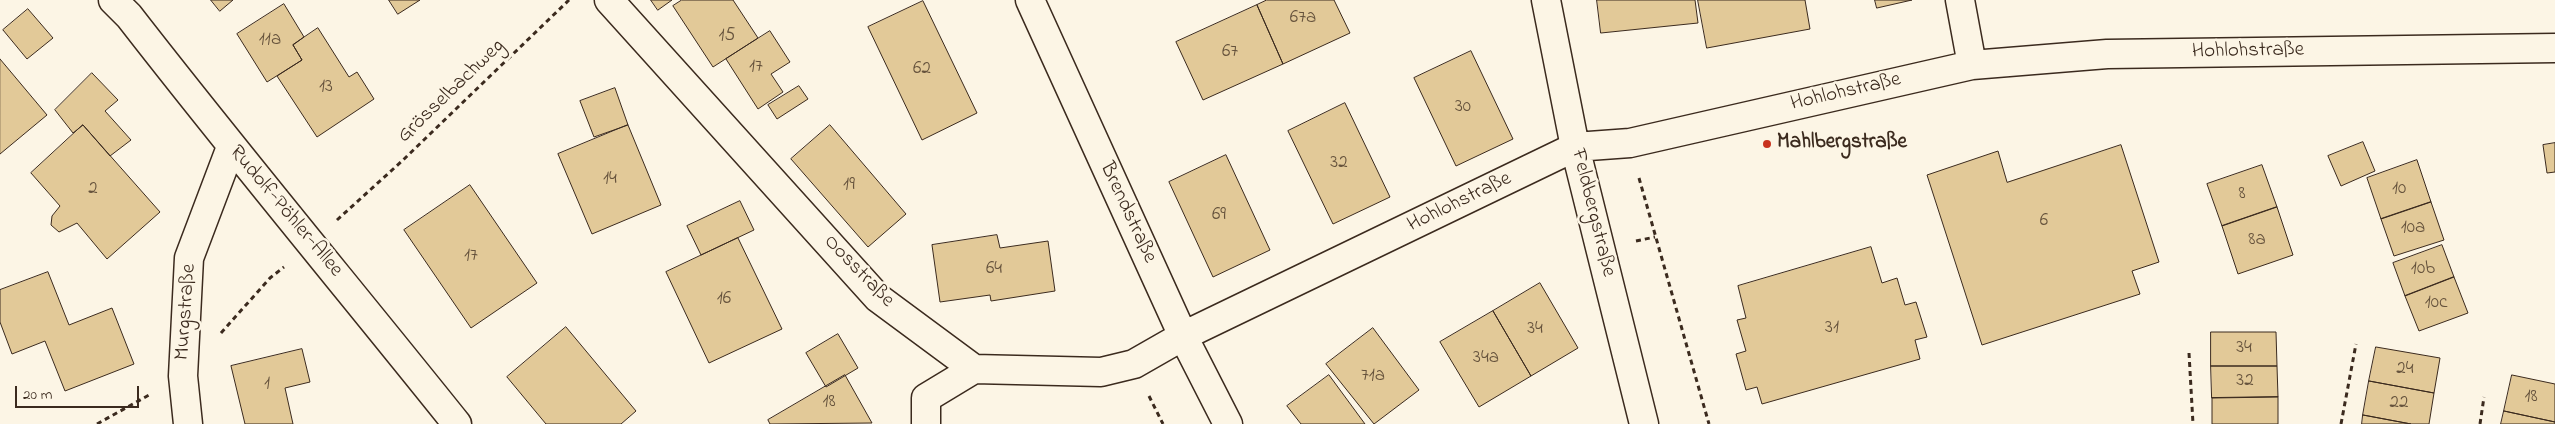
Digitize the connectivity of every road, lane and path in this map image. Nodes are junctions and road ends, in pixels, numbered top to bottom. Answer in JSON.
{"nodes":[{"id":1,"x":113,"y":0,"type":"edge"},
{"id":2,"x":569,"y":0,"type":"edge"},
{"id":3,"x":609,"y":0,"type":"edge"},
{"id":4,"x":1030,"y":0,"type":"edge"},
{"id":5,"x":1546,"y":0,"type":"edge"},
{"id":6,"x":1960,"y":0,"type":"edge"},
{"id":7,"x":2555,"y":48,"type":"edge"},
{"id":8,"x":1972,"y":65,"type":"junction"},
{"id":9,"x":1630,"y":143,"type":"junction"},
{"id":10,"x":230,"y":147,"type":"junction"},
{"id":11,"x":1575,"y":147,"type":"junction"},
{"id":12,"x":355,"y":205,"type":"dead end"},
{"id":13,"x":270,"y":278,"type":"dead end"},
{"id":14,"x":220,"y":334,"type":"dead end"},
{"id":15,"x":1183,"y":336,"type":"junction"},
{"id":16,"x":2356,"y":344,"type":"dead end"},
{"id":17,"x":2189,"y":353,"type":"dead end"},
{"id":18,"x":974,"y":369,"type":"junction"},
{"id":19,"x":183,"y":376,"type":"junction"},
{"id":20,"x":2484,"y":397,"type":"dead end"},
{"id":21,"x":97,"y":424,"type":"edge"},
{"id":22,"x":188,"y":424,"type":"edge"},
{"id":23,"x":457,"y":424,"type":"edge"},
{"id":24,"x":926,"y":424,"type":"edge"},
{"id":25,"x":1228,"y":424,"type":"edge"},
{"id":26,"x":1644,"y":424,"type":"edge"},
{"id":27,"x":1709,"y":424,"type":"edge"},
{"id":28,"x":2193,"y":424,"type":"edge"},
{"id":29,"x":2341,"y":424,"type":"edge"},
{"id":30,"x":2480,"y":424,"type":"edge"}],
"edges":[{"from":1,"to":10,"type":"street","name":"Rudolf-Pöhler-Allee"},
{"from":2,"to":12,"type":"path","name":"Grösselbachweg"},
{"from":3,"to":18,"type":"street","name":"Oosstraße"},
{"from":4,"to":15,"type":"street","name":"Brendstraße"},
{"from":5,"to":11,"type":"street","name":"Feldbergstraße"},
{"from":6,"to":8,"type":"street"},
{"from":7,"to":8,"type":"street","name":"Hohlohstraße"},
{"from":8,"to":9,"type":"street","name":"Hohlohstraße"},
{"from":9,"to":11,"type":"street","name":"Hohlohstraße"},
{"from":9,"to":27,"type":"path"},
{"from":10,"to":19,"type":"street","name":"Murgstraße"},
{"from":10,"to":23,"type":"street","name":"Rudolf-Pöhler-Allee"},
{"from":11,"to":15,"type":"street","name":"Hohlohstraße"},
{"from":11,"to":26,"type":"street","name":"Feldbergstraße"},
{"from":13,"to":14,"type":"path"},
{"from":15,"to":18,"type":"street"},
{"from":15,"to":25,"type":"street","name":"Brendstraße"},
{"from":16,"to":29,"type":"path"},
{"from":17,"to":28,"type":"path"},
{"from":18,"to":24,"type":"street"},
{"from":19,"to":21,"type":"path"},
{"from":19,"to":22,"type":"street","name":"Murgstraße"},
{"from":20,"to":30,"type":"path"}]}
